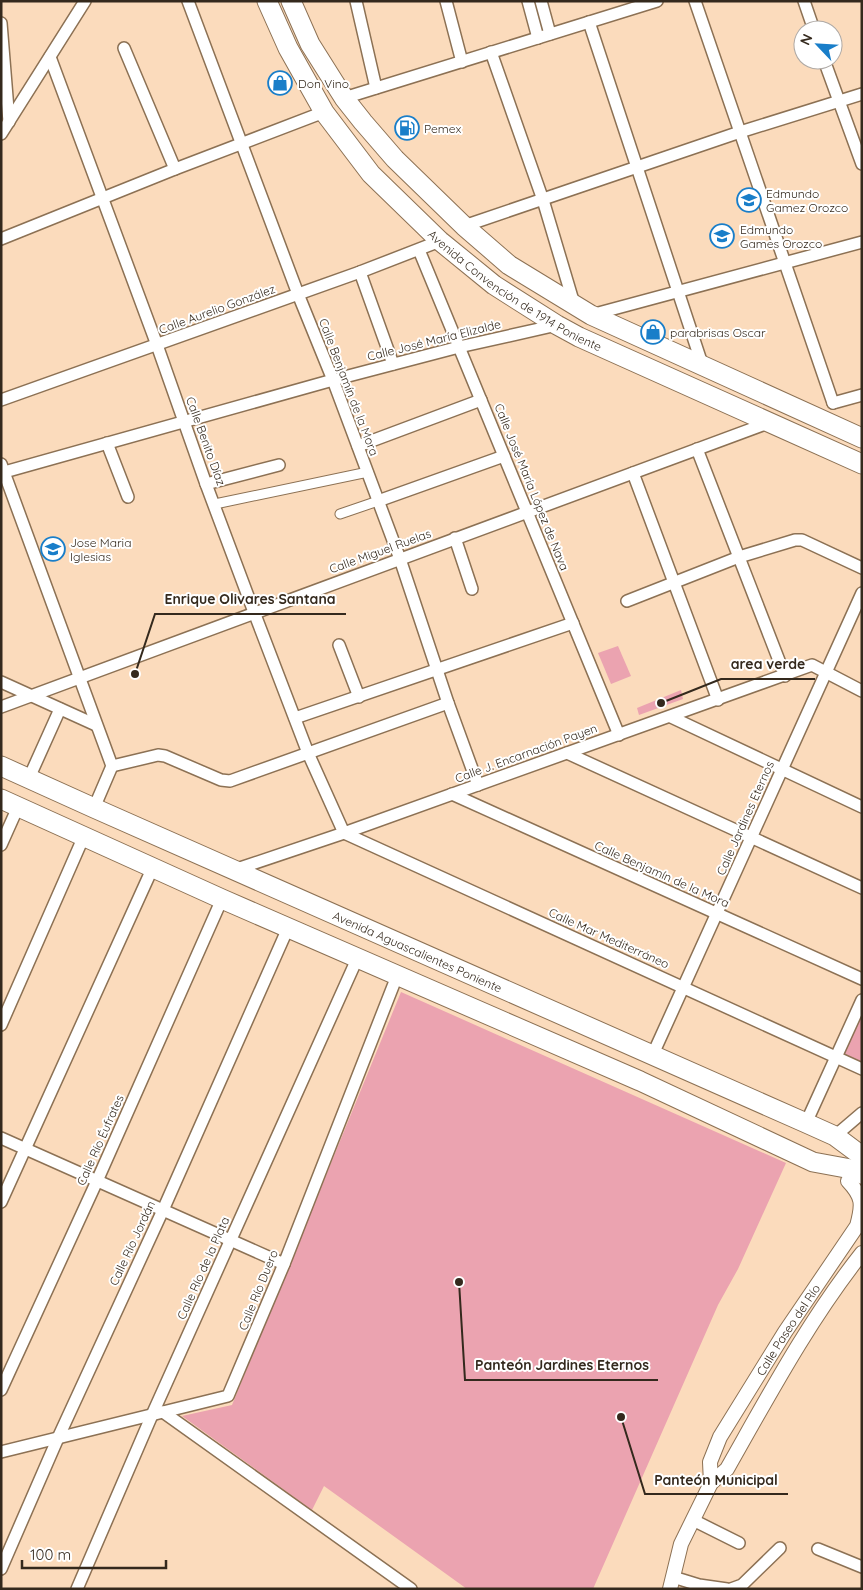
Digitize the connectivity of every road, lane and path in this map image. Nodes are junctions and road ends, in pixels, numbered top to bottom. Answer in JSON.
{"nodes":[{"id":1,"x":85,"y":1,"type":"edge"},
{"id":2,"x":188,"y":1,"type":"edge"},
{"id":3,"x":266,"y":1,"type":"edge"},
{"id":4,"x":291,"y":1,"type":"edge"},
{"id":5,"x":356,"y":1,"type":"edge"},
{"id":6,"x":446,"y":1,"type":"edge"},
{"id":7,"x":528,"y":1,"type":"edge"},
{"id":8,"x":541,"y":1,"type":"edge"},
{"id":9,"x":657,"y":1,"type":"edge"},
{"id":10,"x":695,"y":1,"type":"edge"},
{"id":11,"x":804,"y":1,"type":"edge"},
{"id":12,"x":624,"y":6,"type":"edge"},
{"id":13,"x":811,"y":20,"type":"edge"},
{"id":14,"x":589,"y":22,"type":"junction"},
{"id":15,"x":1,"y":24,"type":"edge"},
{"id":16,"x":550,"y":34,"type":"junction"},
{"id":17,"x":538,"y":38,"type":"junction"},
{"id":18,"x":124,"y":48,"type":"dead end"},
{"id":19,"x":492,"y":52,"type":"junction"},
{"id":20,"x":50,"y":56,"type":"junction"},
{"id":21,"x":462,"y":62,"type":"junction"},
{"id":22,"x":827,"y":70,"type":"edge"},
{"id":23,"x":376,"y":88,"type":"junction"},
{"id":24,"x":862,"y":94,"type":"edge"},
{"id":25,"x":344,"y":98,"type":"junction"},
{"id":26,"x":838,"y":101,"type":"junction"},
{"id":27,"x":324,"y":112,"type":"junction"},
{"id":28,"x":9,"y":122,"type":"junction"},
{"id":29,"x":740,"y":132,"type":"junction"},
{"id":30,"x":1,"y":134,"type":"edge"},
{"id":31,"x":241,"y":144,"type":"junction"},
{"id":32,"x":862,"y":164,"type":"edge"},
{"id":33,"x":637,"y":166,"type":"junction"},
{"id":34,"x":175,"y":169,"type":"junction"},
{"id":35,"x":102,"y":199,"type":"junction"},
{"id":36,"x":543,"y":200,"type":"junction"},
{"id":37,"x":464,"y":226,"type":"junction"},
{"id":38,"x":1,"y":239,"type":"edge"},
{"id":39,"x":440,"y":241,"type":"junction"},
{"id":40,"x":862,"y":242,"type":"edge"},
{"id":41,"x":419,"y":250,"type":"junction"},
{"id":42,"x":784,"y":263,"type":"junction"},
{"id":43,"x":360,"y":272,"type":"junction"},
{"id":44,"x":678,"y":291,"type":"junction"},
{"id":45,"x":298,"y":294,"type":"junction"},
{"id":46,"x":574,"y":306,"type":"junction"},
{"id":47,"x":591,"y":315,"type":"junction"},
{"id":48,"x":557,"y":325,"type":"junction"},
{"id":49,"x":157,"y":344,"type":"junction"},
{"id":50,"x":459,"y":347,"type":"junction"},
{"id":51,"x":393,"y":364,"type":"junction"},
{"id":52,"x":703,"y":367,"type":"junction"},
{"id":53,"x":333,"y":380,"type":"junction"},
{"id":54,"x":862,"y":395,"type":"edge"},
{"id":55,"x":1,"y":400,"type":"edge"},
{"id":56,"x":481,"y":400,"type":"junction"},
{"id":57,"x":833,"y":403,"type":"junction"},
{"id":58,"x":184,"y":421,"type":"junction"},
{"id":59,"x":825,"y":421,"type":"junction"},
{"id":60,"x":768,"y":423,"type":"junction"},
{"id":61,"x":862,"y":438,"type":"edge"},
{"id":62,"x":107,"y":443,"type":"junction"},
{"id":63,"x":358,"y":446,"type":"junction"},
{"id":64,"x":697,"y":449,"type":"junction"},
{"id":65,"x":504,"y":456,"type":"junction"},
{"id":66,"x":862,"y":464,"type":"edge"},
{"id":67,"x":279,"y":465,"type":"dead end"},
{"id":68,"x":2,"y":470,"type":"edge"},
{"id":69,"x":368,"y":472,"type":"junction"},
{"id":70,"x":633,"y":473,"type":"junction"},
{"id":71,"x":206,"y":484,"type":"junction"},
{"id":72,"x":128,"y":497,"type":"dead end"},
{"id":73,"x":378,"y":501,"type":"junction"},
{"id":74,"x":215,"y":504,"type":"junction"},
{"id":75,"x":527,"y":512,"type":"junction"},
{"id":76,"x":340,"y":514,"type":"dead end"},
{"id":77,"x":455,"y":538,"type":"junction"},
{"id":78,"x":739,"y":557,"type":"junction"},
{"id":79,"x":400,"y":559,"type":"junction"},
{"id":80,"x":862,"y":568,"type":"edge"},
{"id":81,"x":675,"y":582,"type":"junction"},
{"id":82,"x":472,"y":589,"type":"dead end"},
{"id":83,"x":862,"y":593,"type":"edge"},
{"id":84,"x":627,"y":600,"type":"dead end"},
{"id":85,"x":254,"y":612,"type":"junction"},
{"id":86,"x":573,"y":623,"type":"junction"},
{"id":87,"x":339,"y":646,"type":"dead end"},
{"id":88,"x":437,"y":670,"type":"junction"},
{"id":89,"x":826,"y":673,"type":"junction"},
{"id":90,"x":786,"y":676,"type":"junction"},
{"id":91,"x":78,"y":677,"type":"junction"},
{"id":92,"x":1,"y":682,"type":"edge"},
{"id":93,"x":862,"y":691,"type":"edge"},
{"id":94,"x":32,"y":696,"type":"junction"},
{"id":95,"x":358,"y":697,"type":"junction"},
{"id":96,"x":718,"y":700,"type":"junction"},
{"id":97,"x":448,"y":703,"type":"junction"},
{"id":98,"x":1,"y":707,"type":"edge"},
{"id":99,"x":60,"y":709,"type":"junction"},
{"id":100,"x":671,"y":717,"type":"junction"},
{"id":101,"x":295,"y":718,"type":"junction"},
{"id":102,"x":96,"y":725,"type":"junction"},
{"id":103,"x":619,"y":735,"type":"junction"},
{"id":104,"x":308,"y":754,"type":"junction"},
{"id":105,"x":567,"y":754,"type":"junction"},
{"id":106,"x":1,"y":766,"type":"edge"},
{"id":107,"x":112,"y":766,"type":"junction"},
{"id":108,"x":782,"y":770,"type":"junction"},
{"id":109,"x":29,"y":778,"type":"junction"},
{"id":110,"x":478,"y":785,"type":"junction"},
{"id":111,"x":452,"y":794,"type":"junction"},
{"id":112,"x":1,"y":799,"type":"edge"},
{"id":113,"x":18,"y":807,"type":"junction"},
{"id":114,"x":862,"y":807,"type":"edge"},
{"id":115,"x":94,"y":808,"type":"junction"},
{"id":116,"x":344,"y":833,"type":"junction"},
{"id":117,"x":84,"y":836,"type":"junction"},
{"id":118,"x":751,"y":837,"type":"junction"},
{"id":119,"x":1,"y":845,"type":"edge"},
{"id":120,"x":153,"y":867,"type":"junction"},
{"id":121,"x":234,"y":870,"type":"junction"},
{"id":122,"x":862,"y":888,"type":"edge"},
{"id":123,"x":222,"y":899,"type":"junction"},
{"id":124,"x":716,"y":913,"type":"junction"},
{"id":125,"x":288,"y":928,"type":"junction"},
{"id":126,"x":357,"y":959,"type":"junction"},
{"id":127,"x":397,"y":976,"type":"junction"},
{"id":128,"x":862,"y":978,"type":"edge"},
{"id":129,"x":683,"y":987,"type":"junction"},
{"id":130,"x":862,"y":1000,"type":"edge"},
{"id":131,"x":1,"y":1025,"type":"edge"},
{"id":132,"x":652,"y":1054,"type":"junction"},
{"id":133,"x":836,"y":1057,"type":"junction"},
{"id":134,"x":862,"y":1068,"type":"edge"},
{"id":135,"x":862,"y":1113,"type":"edge"},
{"id":136,"x":806,"y":1122,"type":"junction"},
{"id":137,"x":836,"y":1136,"type":"junction"},
{"id":138,"x":1,"y":1138,"type":"edge"},
{"id":139,"x":25,"y":1149,"type":"junction"},
{"id":140,"x":862,"y":1149,"type":"edge"},
{"id":141,"x":862,"y":1156,"type":"edge"},
{"id":142,"x":855,"y":1177,"type":"edge"},
{"id":143,"x":97,"y":1181,"type":"junction"},
{"id":144,"x":862,"y":1187,"type":"edge"},
{"id":145,"x":1,"y":1202,"type":"edge"},
{"id":146,"x":163,"y":1210,"type":"junction"},
{"id":147,"x":230,"y":1240,"type":"junction"},
{"id":148,"x":862,"y":1253,"type":"edge"},
{"id":149,"x":284,"y":1264,"type":"junction"},
{"id":150,"x":1,"y":1390,"type":"edge"},
{"id":151,"x":158,"y":1414,"type":"junction"},
{"id":152,"x":58,"y":1438,"type":"junction"},
{"id":153,"x":1,"y":1452,"type":"edge"},
{"id":154,"x":711,"y":1483,"type":"junction"},
{"id":155,"x":693,"y":1520,"type":"junction"},
{"id":156,"x":739,"y":1543,"type":"dead end"},
{"id":157,"x":780,"y":1548,"type":"dead end"},
{"id":158,"x":818,"y":1549,"type":"dead end"},
{"id":159,"x":862,"y":1567,"type":"edge"},
{"id":160,"x":1,"y":1568,"type":"edge"},
{"id":161,"x":672,"y":1583,"type":"edge"},
{"id":162,"x":76,"y":1589,"type":"edge"},
{"id":163,"x":411,"y":1589,"type":"edge"},
{"id":164,"x":729,"y":1589,"type":"edge"}],
"edges":[{"from":1,"to":20,"type":"street"},
{"from":2,"to":31,"type":"street","name":"Calle Benjamín de la Mora"},
{"from":3,"to":27,"type":"main road","name":"Avenida Convención de 1914 Poniente"},
{"from":4,"to":25,"type":"main road","name":"Avenida Convención de 1914 Poniente"},
{"from":5,"to":23,"type":"street"},
{"from":6,"to":21,"type":"street"},
{"from":7,"to":17,"type":"street"},
{"from":8,"to":16,"type":"street"},
{"from":9,"to":12,"type":"street"},
{"from":10,"to":29,"type":"street"},
{"from":11,"to":13,"type":"street"},
{"from":12,"to":14,"type":"street"},
{"from":14,"to":16,"type":"street"},
{"from":14,"to":33,"type":"street"},
{"from":15,"to":28,"type":"street"},
{"from":16,"to":17,"type":"street"},
{"from":17,"to":19,"type":"street"},
{"from":18,"to":34,"type":"street"},
{"from":19,"to":21,"type":"street"},
{"from":19,"to":36,"type":"street"},
{"from":20,"to":28,"type":"street"},
{"from":20,"to":35,"type":"street","name":"Calle Benito Díaz"},
{"from":21,"to":23,"type":"street"},
{"from":22,"to":26,"type":"street"},
{"from":23,"to":25,"type":"street"},
{"from":24,"to":26,"type":"street"},
{"from":25,"to":37,"type":"main road","name":"Avenida Convención de 1914 Poniente"},
{"from":26,"to":29,"type":"street"},
{"from":26,"to":32,"type":"street"},
{"from":27,"to":31,"type":"street"},
{"from":27,"to":39,"type":"main road","name":"Avenida Convención de 1914 Poniente"},
{"from":28,"to":30,"type":"street"},
{"from":29,"to":33,"type":"street"},
{"from":29,"to":42,"type":"street"},
{"from":31,"to":34,"type":"street"},
{"from":31,"to":45,"type":"street","name":"Calle Benjamín de la Mora"},
{"from":33,"to":36,"type":"street"},
{"from":33,"to":44,"type":"street"},
{"from":34,"to":35,"type":"street"},
{"from":35,"to":38,"type":"street"},
{"from":35,"to":49,"type":"street","name":"Calle Benito Díaz"},
{"from":36,"to":37,"type":"street"},
{"from":36,"to":46,"type":"street"},
{"from":37,"to":46,"type":"main road","name":"Avenida Convención de 1914 Poniente"},
{"from":39,"to":41,"type":"street","name":"Calle Aurelio González"},
{"from":39,"to":48,"type":"main road","name":"Avenida Convención de 1914 Poniente"},
{"from":40,"to":42,"type":"street"},
{"from":41,"to":43,"type":"street","name":"Calle Aurelio González"},
{"from":41,"to":50,"type":"street","name":"Calle José María López de Nava"},
{"from":42,"to":44,"type":"street"},
{"from":42,"to":57,"type":"street"},
{"from":43,"to":45,"type":"street","name":"Calle Aurelio González"},
{"from":43,"to":51,"type":"street"},
{"from":44,"to":47,"type":"street"},
{"from":44,"to":52,"type":"street"},
{"from":45,"to":49,"type":"street","name":"Calle Aurelio González"},
{"from":45,"to":53,"type":"street","name":"Calle Benjamín de la Mora"},
{"from":46,"to":47,"type":"main road","name":"Avenida Convención de 1914 Poniente"},
{"from":47,"to":52,"type":"main road","name":"Avenida Convención de 1914 Poniente"},
{"from":48,"to":50,"type":"street","name":"Calle José María Elizalde"},
{"from":48,"to":60,"type":"main road","name":"Avenida Convención de 1914 Poniente"},
{"from":49,"to":55,"type":"street","name":"Calle Aurelio González"},
{"from":49,"to":58,"type":"street","name":"Calle Benito Díaz"},
{"from":50,"to":51,"type":"street","name":"Calle José María Elizalde"},
{"from":50,"to":56,"type":"street","name":"Calle José María López de Nava"},
{"from":51,"to":53,"type":"street","name":"Calle José María Elizalde"},
{"from":52,"to":59,"type":"main road","name":"Avenida Convención de 1914 Poniente"},
{"from":53,"to":58,"type":"street","name":"Calle José María Elizalde"},
{"from":53,"to":63,"type":"street","name":"Calle Benjamín de la Mora"},
{"from":54,"to":57,"type":"street"},
{"from":56,"to":63,"type":"street"},
{"from":56,"to":65,"type":"street","name":"Calle José María López de Nava"},
{"from":57,"to":59,"type":"street"},
{"from":58,"to":62,"type":"street","name":"Calle José María Elizalde"},
{"from":58,"to":71,"type":"street","name":"Calle Benito Díaz"},
{"from":59,"to":61,"type":"main road","name":"Avenida Convención de 1914 Poniente"},
{"from":60,"to":64,"type":"street","name":"Calle Miguel Ruelas"},
{"from":60,"to":66,"type":"main road","name":"Avenida Convención de 1914 Poniente"},
{"from":62,"to":68,"type":"street","name":"Calle José María Elizalde"},
{"from":62,"to":72,"type":"street"},
{"from":63,"to":69,"type":"street","name":"Calle Benjamín de la Mora"},
{"from":64,"to":70,"type":"street","name":"Calle Miguel Ruelas"},
{"from":64,"to":78,"type":"street"},
{"from":65,"to":73,"type":"street"},
{"from":65,"to":75,"type":"street","name":"Calle José María López de Nava"},
{"from":67,"to":71,"type":"street"},
{"from":68,"to":91,"type":"street"},
{"from":69,"to":73,"type":"street","name":"Calle Benjamín de la Mora"},
{"from":69,"to":74,"type":"street"},
{"from":70,"to":75,"type":"street","name":"Calle Miguel Ruelas"},
{"from":70,"to":81,"type":"street"},
{"from":71,"to":74,"type":"street","name":"Calle Benito Díaz"},
{"from":73,"to":76,"type":"street"},
{"from":73,"to":79,"type":"street","name":"Calle Benjamín de la Mora"},
{"from":74,"to":85,"type":"street","name":"Calle Benito Díaz"},
{"from":75,"to":77,"type":"street","name":"Calle Miguel Ruelas"},
{"from":75,"to":86,"type":"street","name":"Calle José María López de Nava"},
{"from":77,"to":79,"type":"street","name":"Calle Miguel Ruelas"},
{"from":77,"to":82,"type":"street"},
{"from":78,"to":80,"type":"street"},
{"from":78,"to":81,"type":"street"},
{"from":78,"to":90,"type":"street"},
{"from":79,"to":85,"type":"street","name":"Calle Miguel Ruelas"},
{"from":79,"to":88,"type":"street","name":"Calle Benjamín de la Mora"},
{"from":81,"to":84,"type":"street"},
{"from":81,"to":96,"type":"street"},
{"from":83,"to":89,"type":"street","name":"Calle Jardines Eternos"},
{"from":85,"to":91,"type":"street","name":"Calle Miguel Ruelas"},
{"from":85,"to":101,"type":"street","name":"Calle Benito Díaz"},
{"from":86,"to":88,"type":"street"},
{"from":86,"to":103,"type":"street","name":"Calle José María López de Nava"},
{"from":87,"to":95,"type":"street"},
{"from":88,"to":95,"type":"street"},
{"from":88,"to":97,"type":"street","name":"Calle Benjamín de la Mora"},
{"from":89,"to":90,"type":"street","name":"Calle J. Encarnación Payen"},
{"from":89,"to":93,"type":"street"},
{"from":89,"to":108,"type":"street","name":"Calle Jardines Eternos"},
{"from":90,"to":96,"type":"street","name":"Calle J. Encarnación Payen"},
{"from":91,"to":94,"type":"street","name":"Calle Miguel Ruelas"},
{"from":91,"to":102,"type":"street"},
{"from":92,"to":94,"type":"street"},
{"from":94,"to":98,"type":"street","name":"Calle Miguel Ruelas"},
{"from":94,"to":99,"type":"street"},
{"from":95,"to":101,"type":"street"},
{"from":96,"to":100,"type":"street","name":"Calle J. Encarnación Payen"},
{"from":97,"to":104,"type":"street"},
{"from":97,"to":110,"type":"street","name":"Calle Benjamín de la Mora"},
{"from":99,"to":102,"type":"street"},
{"from":99,"to":109,"type":"street"},
{"from":100,"to":103,"type":"street","name":"Calle J. Encarnación Payen"},
{"from":100,"to":108,"type":"street"},
{"from":101,"to":104,"type":"street","name":"Calle Benito Díaz"},
{"from":102,"to":107,"type":"street"},
{"from":103,"to":105,"type":"street","name":"Calle J. Encarnación Payen"},
{"from":104,"to":107,"type":"street"},
{"from":104,"to":116,"type":"street","name":"Calle Benito Díaz"},
{"from":105,"to":110,"type":"street","name":"Calle J. Encarnación Payen"},
{"from":105,"to":118,"type":"street"},
{"from":106,"to":109,"type":"main road","name":"Avenida Aguascalientes Poniente"},
{"from":107,"to":115,"type":"street"},
{"from":108,"to":114,"type":"street"},
{"from":108,"to":118,"type":"street","name":"Calle Jardines Eternos"},
{"from":109,"to":115,"type":"main road","name":"Avenida Aguascalientes Poniente"},
{"from":110,"to":111,"type":"street","name":"Calle J. Encarnación Payen"},
{"from":111,"to":116,"type":"street","name":"Calle J. Encarnación Payen"},
{"from":111,"to":124,"type":"street","name":"Calle Benjamín de la Mora"},
{"from":112,"to":113,"type":"main road"},
{"from":113,"to":117,"type":"main road"},
{"from":113,"to":119,"type":"street"},
{"from":115,"to":121,"type":"main road","name":"Avenida Aguascalientes Poniente"},
{"from":116,"to":121,"type":"street","name":"Calle J. Encarnación Payen"},
{"from":116,"to":129,"type":"street","name":"Calle Mar Mediterráneo"},
{"from":117,"to":120,"type":"main road"},
{"from":117,"to":131,"type":"street"},
{"from":118,"to":122,"type":"street"},
{"from":118,"to":124,"type":"street","name":"Calle Jardines Eternos"},
{"from":120,"to":123,"type":"main road"},
{"from":120,"to":139,"type":"street"},
{"from":121,"to":132,"type":"main road","name":"Avenida Aguascalientes Poniente"},
{"from":123,"to":125,"type":"main road"},
{"from":123,"to":143,"type":"street","name":"Calle Río Éufrates"},
{"from":124,"to":128,"type":"street","name":"Calle Benjamín de la Mora"},
{"from":124,"to":129,"type":"street","name":"Calle Jardines Eternos"},
{"from":125,"to":126,"type":"main road"},
{"from":125,"to":146,"type":"street","name":"Calle Río Jordán"},
{"from":126,"to":127,"type":"main road"},
{"from":126,"to":147,"type":"street","name":"Calle Río de la Plata"},
{"from":127,"to":142,"type":"main road"},
{"from":127,"to":149,"type":"street","name":"Calle Río Duero"},
{"from":129,"to":132,"type":"street","name":"Calle Jardines Eternos"},
{"from":129,"to":133,"type":"street","name":"Calle Mar Mediterráneo"},
{"from":130,"to":133,"type":"street"},
{"from":132,"to":136,"type":"main road","name":"Avenida Aguascalientes Poniente"},
{"from":133,"to":134,"type":"street","name":"Calle Mar Mediterráneo"},
{"from":133,"to":136,"type":"street"},
{"from":135,"to":137,"type":"street"},
{"from":136,"to":137,"type":"main road","name":"Avenida Aguascalientes Poniente"},
{"from":137,"to":140,"type":"street","name":"Avenida Aguascalientes Poniente"},
{"from":137,"to":141,"type":"main road","name":"Avenida Aguascalientes Poniente"},
{"from":138,"to":139,"type":"street"},
{"from":139,"to":143,"type":"street"},
{"from":139,"to":145,"type":"street"},
{"from":142,"to":144,"type":"street"},
{"from":142,"to":154,"type":"street","name":"Calle Paseo del Río"},
{"from":143,"to":146,"type":"street"},
{"from":143,"to":150,"type":"street","name":"Calle Río Éufrates"},
{"from":146,"to":147,"type":"street"},
{"from":146,"to":152,"type":"street","name":"Calle Río Jordán"},
{"from":147,"to":149,"type":"street"},
{"from":147,"to":151,"type":"street","name":"Calle Río de la Plata"},
{"from":148,"to":154,"type":"street","name":"Calle Paseo del Río"},
{"from":149,"to":151,"type":"street","name":"Calle Río Duero"},
{"from":151,"to":152,"type":"street","name":"Calle Río Duero"},
{"from":151,"to":162,"type":"street","name":"Calle Río de la Plata"},
{"from":151,"to":163,"type":"street"},
{"from":152,"to":153,"type":"street","name":"Calle Río Duero"},
{"from":152,"to":160,"type":"street","name":"Calle Río Jordán"},
{"from":154,"to":155,"type":"street","name":"Calle Paseo del Río"},
{"from":155,"to":156,"type":"street"},
{"from":155,"to":161,"type":"street","name":"Calle Paseo del Río"},
{"from":157,"to":164,"type":"street"},
{"from":158,"to":159,"type":"street"},
{"from":161,"to":164,"type":"street"}]}
